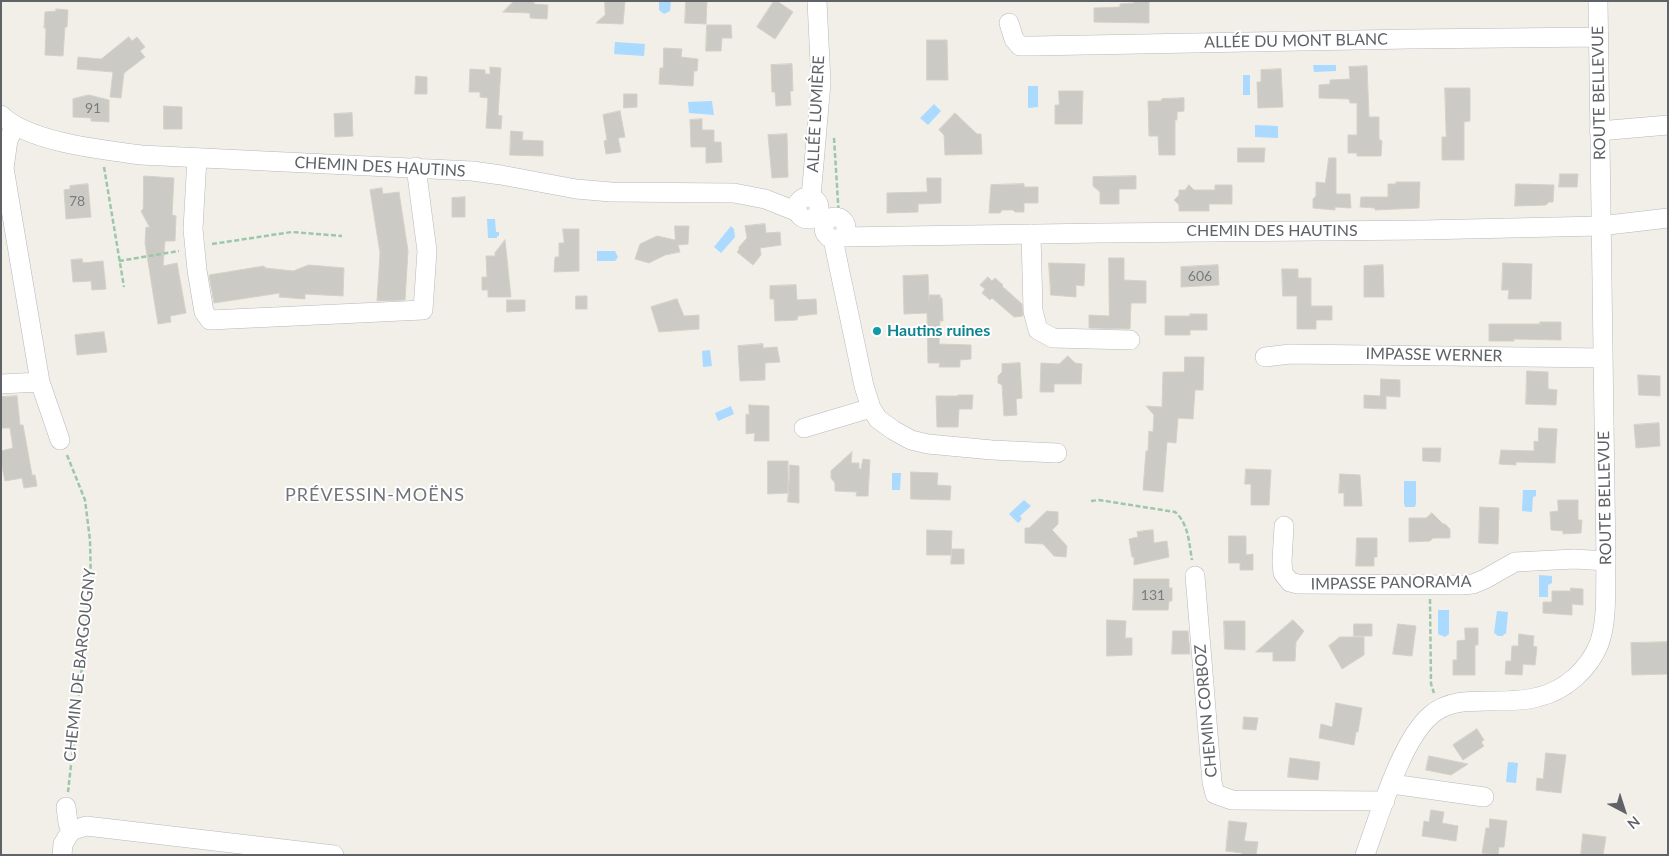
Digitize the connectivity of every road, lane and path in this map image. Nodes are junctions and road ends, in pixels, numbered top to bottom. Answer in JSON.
{"nodes":[{"id":1,"x":817,"y":1,"type":"edge"},
{"id":2,"x":1598,"y":1,"type":"edge"},
{"id":3,"x":1009,"y":23,"type":"dead end"},
{"id":4,"x":1599,"y":37,"type":"junction"},
{"id":5,"x":8,"y":121,"type":"edge"},
{"id":6,"x":1668,"y":125,"type":"edge"},
{"id":7,"x":1600,"y":132,"type":"junction"},
{"id":8,"x":834,"y":133,"type":"dead end"},
{"id":9,"x":104,"y":150,"type":"junction"},
{"id":10,"x":197,"y":158,"type":"junction"},
{"id":11,"x":416,"y":168,"type":"junction"},
{"id":12,"x":823,"y":218,"type":"junction"},
{"id":13,"x":1668,"y":218,"type":"edge"},
{"id":14,"x":1600,"y":226,"type":"junction"},
{"id":15,"x":1031,"y":234,"type":"junction"},
{"id":16,"x":342,"y":236,"type":"dead end"},
{"id":17,"x":194,"y":248,"type":"junction"},
{"id":18,"x":119,"y":261,"type":"junction"},
{"id":19,"x":124,"y":287,"type":"dead end"},
{"id":20,"x":1130,"y":340,"type":"dead end"},
{"id":21,"x":1265,"y":358,"type":"dead end"},
{"id":22,"x":1603,"y":358,"type":"junction"},
{"id":23,"x":40,"y":382,"type":"junction"},
{"id":24,"x":1,"y":384,"type":"edge"},
{"id":25,"x":871,"y":408,"type":"junction"},
{"id":26,"x":804,"y":428,"type":"dead end"},
{"id":27,"x":60,"y":440,"type":"joint"},
{"id":28,"x":1057,"y":453,"type":"dead end"},
{"id":29,"x":1090,"y":501,"type":"dead end"},
{"id":30,"x":1284,"y":526,"type":"dead end"},
{"id":31,"x":1606,"y":561,"type":"junction"},
{"id":32,"x":1195,"y":576,"type":"joint"},
{"id":33,"x":1430,"y":586,"type":"junction"},
{"id":34,"x":1445,"y":706,"type":"junction"},
{"id":35,"x":1389,"y":792,"type":"junction"},
{"id":36,"x":1484,"y":797,"type":"dead end"},
{"id":37,"x":66,"y":807,"type":"joint"},
{"id":38,"x":71,"y":831,"type":"junction"},
{"id":39,"x":62,"y":855,"type":"edge"},
{"id":40,"x":334,"y":855,"type":"edge"},
{"id":41,"x":1365,"y":855,"type":"edge"}],
"edges":[{"from":1,"to":12,"type":"street","name":"ALLÉE LUMIÈRE"},
{"from":2,"to":4,"type":"street","name":"ROUTE BELLEVUE"},
{"from":3,"to":4,"type":"street","name":"ALLÉE DU MONT BLANC"},
{"from":4,"to":7,"type":"street","name":"ROUTE BELLEVUE"},
{"from":5,"to":9,"type":"street","name":"CHEMIN DES HAUTINS"},
{"from":5,"to":23,"type":"street"},
{"from":6,"to":7,"type":"street"},
{"from":7,"to":14,"type":"street","name":"ROUTE BELLEVUE"},
{"from":8,"to":12,"type":"path"},
{"from":9,"to":10,"type":"street","name":"CHEMIN DES HAUTINS"},
{"from":9,"to":18,"type":"path"},
{"from":10,"to":11,"type":"street","name":"CHEMIN DES HAUTINS"},
{"from":10,"to":17,"type":"street"},
{"from":11,"to":12,"type":"street","name":"CHEMIN DES HAUTINS"},
{"from":11,"to":17,"type":"street"},
{"from":12,"to":15,"type":"street","name":"CHEMIN DES HAUTINS"},
{"from":12,"to":25,"type":"street","name":"ALLÉE LUMIÈRE"},
{"from":13,"to":14,"type":"street","name":"CHEMIN DES HAUTINS"},
{"from":14,"to":15,"type":"street","name":"CHEMIN DES HAUTINS"},
{"from":14,"to":22,"type":"street","name":"ROUTE BELLEVUE"},
{"from":15,"to":20,"type":"street"},
{"from":16,"to":17,"type":"path"},
{"from":17,"to":18,"type":"path"},
{"from":18,"to":19,"type":"path"},
{"from":21,"to":22,"type":"street","name":"IMPASSE WERNER"},
{"from":22,"to":31,"type":"street","name":"ROUTE BELLEVUE"},
{"from":23,"to":24,"type":"street"},
{"from":23,"to":27,"type":"street"},
{"from":25,"to":26,"type":"street"},
{"from":25,"to":28,"type":"street"},
{"from":27,"to":37,"type":"path","name":"CHEMIN DE BARGOUGNY"},
{"from":29,"to":32,"type":"path"},
{"from":30,"to":33,"type":"street","name":"IMPASSE PANORAMA"},
{"from":31,"to":33,"type":"street","name":"IMPASSE PANORAMA"},
{"from":31,"to":34,"type":"street","name":"ROUTE BELLEVUE"},
{"from":32,"to":35,"type":"street","name":"CHEMIN CORBOZ"},
{"from":33,"to":34,"type":"path"},
{"from":34,"to":35,"type":"street","name":"ROUTE BELLEVUE"},
{"from":35,"to":36,"type":"street"},
{"from":35,"to":41,"type":"street","name":"ROUTE BELLEVUE"},
{"from":37,"to":38,"type":"street"},
{"from":38,"to":39,"type":"street"},
{"from":38,"to":40,"type":"street"}]}
